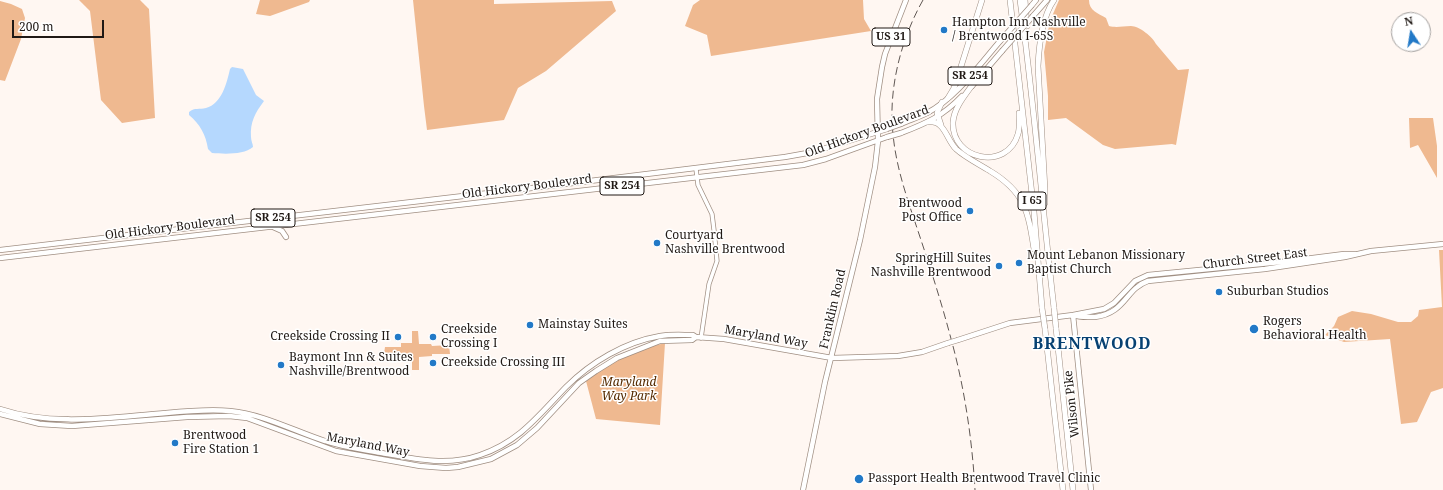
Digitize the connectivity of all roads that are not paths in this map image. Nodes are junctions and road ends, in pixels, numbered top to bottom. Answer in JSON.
{"nodes":[{"id":1,"x":906,"y":0,"type":"edge"},
{"id":2,"x":982,"y":0,"type":"edge"},
{"id":3,"x":1010,"y":0,"type":"edge"},
{"id":4,"x":1020,"y":0,"type":"edge"},
{"id":5,"x":1025,"y":0,"type":"edge"},
{"id":6,"x":1036,"y":0,"type":"edge"},
{"id":7,"x":1047,"y":0,"type":"edge"},
{"id":8,"x":1054,"y":0,"type":"edge"},
{"id":9,"x":1029,"y":67,"type":"junction"},
{"id":10,"x":973,"y":84,"type":"junction"},
{"id":11,"x":1020,"y":94,"type":"junction"},
{"id":12,"x":948,"y":98,"type":"junction"},
{"id":13,"x":942,"y":102,"type":"junction"},
{"id":14,"x":938,"y":117,"type":"junction"},
{"id":15,"x":928,"y":122,"type":"junction"},
{"id":16,"x":941,"y":126,"type":"junction"},
{"id":17,"x":878,"y":132,"type":"junction"},
{"id":18,"x":878,"y":141,"type":"junction"},
{"id":19,"x":696,"y":169,"type":"junction"},
{"id":20,"x":697,"y":177,"type":"junction"},
{"id":21,"x":1044,"y":218,"type":"junction"},
{"id":22,"x":272,"y":226,"type":"junction"},
{"id":23,"x":191,"y":228,"type":"junction"},
{"id":24,"x":191,"y":236,"type":"junction"},
{"id":25,"x":286,"y":237,"type":"dead end"},
{"id":26,"x":1443,"y":244,"type":"edge"},
{"id":27,"x":21,"y":247,"type":"junction"},
{"id":28,"x":0,"y":250,"type":"edge"},
{"id":29,"x":22,"y":255,"type":"junction"},
{"id":30,"x":0,"y":258,"type":"edge"},
{"id":31,"x":1042,"y":308,"type":"junction"},
{"id":32,"x":1073,"y":315,"type":"junction"},
{"id":33,"x":699,"y":337,"type":"junction"},
{"id":34,"x":638,"y":342,"type":"junction"},
{"id":35,"x":640,"y":348,"type":"junction"},
{"id":36,"x":832,"y":358,"type":"junction"},
{"id":37,"x":0,"y":409,"type":"edge"},
{"id":38,"x":176,"y":412,"type":"junction"},
{"id":39,"x":0,"y":414,"type":"edge"},
{"id":40,"x":171,"y":418,"type":"junction"},
{"id":41,"x":60,"y":419,"type":"junction"},
{"id":42,"x":60,"y":425,"type":"junction"},
{"id":43,"x":529,"y":427,"type":"junction"},
{"id":44,"x":303,"y":432,"type":"junction"},
{"id":45,"x":534,"y":432,"type":"junction"},
{"id":46,"x":301,"y":438,"type":"junction"},
{"id":47,"x":506,"y":444,"type":"junction"},
{"id":48,"x":510,"y":450,"type":"junction"},
{"id":49,"x":395,"y":458,"type":"junction"},
{"id":50,"x":446,"y":461,"type":"junction"},
{"id":51,"x":446,"y":468,"type":"junction"},
{"id":52,"x":803,"y":490,"type":"edge"},
{"id":53,"x":1063,"y":490,"type":"edge"},
{"id":54,"x":1073,"y":490,"type":"edge"},
{"id":55,"x":1091,"y":490,"type":"edge"}],
"edges":[{"from":1,"to":17,"type":"main road","number":"US 31"},
{"from":2,"to":12,"type":"highway"},
{"from":3,"to":11,"type":"highway","number":"I 65"},
{"from":4,"to":9,"type":"highway","number":"I 65"},
{"from":5,"to":9,"type":"highway"},
{"from":6,"to":12,"type":"main road","name":"Old Hickory Boulevard","number":"SR 254","bridge":true},
{"from":7,"to":10,"type":"main road","name":"Old Hickory Boulevard","number":"SR 254","bridge":true},
{"from":8,"to":21,"type":"highway"},
{"from":9,"to":21,"type":"highway","number":"I 65"},
{"from":10,"to":11,"type":"highway"},
{"from":10,"to":14,"type":"main road","name":"Old Hickory Boulevard","number":"SR 254"},
{"from":11,"to":31,"type":"highway","number":"I 65"},
{"from":12,"to":13,"type":"main road","name":"Old Hickory Boulevard","number":"SR 254"},
{"from":13,"to":14,"type":"highway"},
{"from":13,"to":17,"type":"main road","name":"Old Hickory Boulevard","number":"SR 254","bridge":true},
{"from":14,"to":15,"type":"main road","name":"Old Hickory Boulevard","number":"SR 254"},
{"from":14,"to":16,"type":"highway"},
{"from":15,"to":16,"type":"highway"},
{"from":15,"to":18,"type":"main road","name":"Old Hickory Boulevard","number":"SR 254","bridge":true},
{"from":16,"to":31,"type":"highway"},
{"from":17,"to":18,"type":"main road","name":"Franklin Road","number":"US 31"},
{"from":17,"to":19,"type":"main road","name":"Old Hickory Boulevard","number":"SR 254"},
{"from":18,"to":20,"type":"main road","name":"Old Hickory Boulevard","number":"SR 254"},
{"from":18,"to":36,"type":"main road","name":"Franklin Road","number":"US 31"},
{"from":19,"to":20,"type":"street"},
{"from":19,"to":23,"type":"main road","name":"Old Hickory Boulevard","number":"SR 254"},
{"from":20,"to":22,"type":"main road","name":"Old Hickory Boulevard","number":"SR 254"},
{"from":20,"to":33,"type":"street"},
{"from":21,"to":54,"type":"highway","number":"I 65","bridge":true},
{"from":22,"to":24,"type":"main road","name":"Old Hickory Boulevard","number":"SR 254"},
{"from":22,"to":25,"type":"main road"},
{"from":23,"to":24,"type":"main road"},
{"from":23,"to":27,"type":"main road","name":"Old Hickory Boulevard","number":"SR 254"},
{"from":24,"to":29,"type":"main road","name":"Old Hickory Boulevard","number":"SR 254"},
{"from":26,"to":32,"type":"main road","name":"Church Street East"},
{"from":27,"to":28,"type":"main road","name":"Old Hickory Boulevard","number":"SR 254"},
{"from":27,"to":29,"type":"main road"},
{"from":29,"to":30,"type":"main road","name":"Old Hickory Boulevard","number":"SR 254"},
{"from":31,"to":53,"type":"highway","number":"I 65","bridge":true},
{"from":32,"to":36,"type":"main road","name":"Church Street East","bridge":true},
{"from":32,"to":55,"type":"main road","name":"Wilson Pike"},
{"from":33,"to":34,"type":"main road","name":"Maryland Way"},
{"from":33,"to":35,"type":"main road","name":"Maryland Way"},
{"from":33,"to":36,"type":"main road","name":"Maryland Way"},
{"from":34,"to":35,"type":"main road"},
{"from":34,"to":43,"type":"main road","name":"Maryland Way"},
{"from":35,"to":45,"type":"main road","name":"Maryland Way"},
{"from":36,"to":52,"type":"main road","name":"Franklin Road","number":"US 31"},
{"from":37,"to":41,"type":"main road","name":"Maryland Way"},
{"from":38,"to":40,"type":"main road"},
{"from":38,"to":41,"type":"main road","name":"Maryland Way"},
{"from":38,"to":44,"type":"main road","name":"Maryland Way"},
{"from":39,"to":42,"type":"main road","name":"Maryland Way"},
{"from":40,"to":42,"type":"main road","name":"Maryland Way"},
{"from":40,"to":46,"type":"main road","name":"Maryland Way"},
{"from":41,"to":42,"type":"main road"},
{"from":43,"to":45,"type":"main road"},
{"from":43,"to":47,"type":"main road","name":"Maryland Way"},
{"from":44,"to":46,"type":"main road"},
{"from":44,"to":49,"type":"main road","name":"Maryland Way"},
{"from":45,"to":48,"type":"main road","name":"Maryland Way"},
{"from":46,"to":49,"type":"main road","name":"Maryland Way"},
{"from":47,"to":48,"type":"main road"},
{"from":47,"to":50,"type":"main road","name":"Maryland Way"},
{"from":48,"to":51,"type":"main road","name":"Maryland Way"},
{"from":49,"to":50,"type":"main road","name":"Maryland Way"},
{"from":49,"to":51,"type":"main road","name":"Maryland Way"},
{"from":50,"to":51,"type":"main road"}]}
